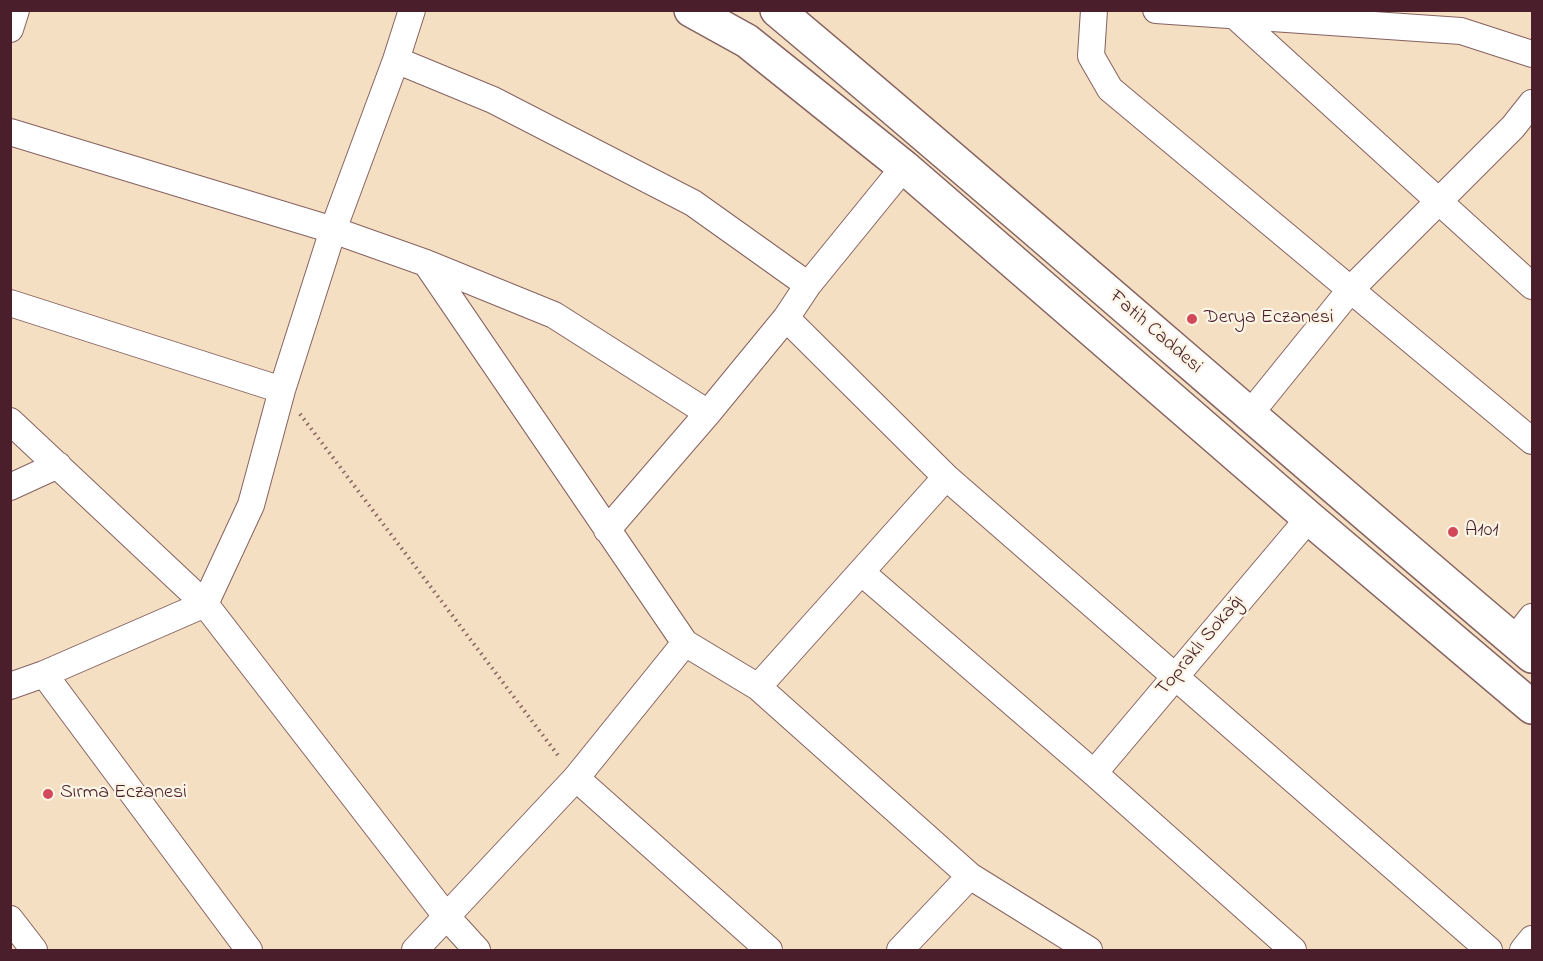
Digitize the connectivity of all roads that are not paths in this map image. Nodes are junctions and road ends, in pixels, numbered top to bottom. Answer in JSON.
{"nodes":[{"id":1,"x":16,"y":10,"type":"edge"},
{"id":2,"x":412,"y":10,"type":"edge"},
{"id":3,"x":691,"y":10,"type":"edge"},
{"id":4,"x":777,"y":10,"type":"edge"},
{"id":5,"x":1094,"y":10,"type":"edge"},
{"id":6,"x":1156,"y":10,"type":"edge"},
{"id":7,"x":1235,"y":16,"type":"junction"},
{"id":8,"x":1462,"y":21,"type":"edge"},
{"id":9,"x":10,"y":29,"type":"edge"},
{"id":10,"x":1533,"y":54,"type":"edge"},
{"id":11,"x":396,"y":60,"type":"junction"},
{"id":12,"x":1533,"y":103,"type":"edge"},
{"id":13,"x":10,"y":132,"type":"edge"},
{"id":14,"x":904,"y":167,"type":"junction"},
{"id":15,"x":1439,"y":201,"type":"junction"},
{"id":16,"x":333,"y":230,"type":"junction"},
{"id":17,"x":426,"y":263,"type":"junction"},
{"id":18,"x":808,"y":285,"type":"junction"},
{"id":19,"x":1533,"y":286,"type":"edge"},
{"id":20,"x":1351,"y":290,"type":"junction"},
{"id":21,"x":10,"y":303,"type":"edge"},
{"id":22,"x":786,"y":318,"type":"junction"},
{"id":23,"x":282,"y":390,"type":"junction"},
{"id":24,"x":708,"y":413,"type":"junction"},
{"id":25,"x":1249,"y":415,"type":"junction"},
{"id":26,"x":10,"y":422,"type":"edge"},
{"id":27,"x":1533,"y":441,"type":"edge"},
{"id":28,"x":58,"y":465,"type":"junction"},
{"id":29,"x":946,"y":477,"type":"junction"},
{"id":30,"x":10,"y":488,"type":"edge"},
{"id":31,"x":1309,"y":518,"type":"junction"},
{"id":32,"x":606,"y":530,"type":"junction"},
{"id":33,"x":861,"y":572,"type":"junction"},
{"id":34,"x":205,"y":604,"type":"junction"},
{"id":35,"x":1526,"y":638,"type":"edge"},
{"id":36,"x":685,"y":644,"type":"junction"},
{"id":37,"x":44,"y":674,"type":"junction"},
{"id":38,"x":1175,"y":677,"type":"junction"},
{"id":39,"x":10,"y":686,"type":"edge"},
{"id":40,"x":758,"y":687,"type":"junction"},
{"id":41,"x":1533,"y":706,"type":"edge"},
{"id":42,"x":1094,"y":773,"type":"junction"},
{"id":43,"x":576,"y":778,"type":"junction"},
{"id":44,"x":970,"y":876,"type":"junction"},
{"id":45,"x":446,"y":916,"type":"junction"},
{"id":46,"x":10,"y":919,"type":"edge"},
{"id":47,"x":1533,"y":939,"type":"edge"},
{"id":48,"x":34,"y":951,"type":"edge"},
{"id":49,"x":249,"y":951,"type":"edge"},
{"id":50,"x":415,"y":951,"type":"edge"},
{"id":51,"x":477,"y":951,"type":"edge"},
{"id":52,"x":769,"y":951,"type":"edge"},
{"id":53,"x":900,"y":951,"type":"edge"},
{"id":54,"x":1089,"y":951,"type":"edge"},
{"id":55,"x":1293,"y":951,"type":"edge"},
{"id":56,"x":1489,"y":951,"type":"edge"},
{"id":57,"x":1522,"y":951,"type":"edge"}],
"edges":[{"from":1,"to":9,"type":"street"},
{"from":2,"to":11,"type":"street"},
{"from":3,"to":14,"type":"main road"},
{"from":4,"to":25,"type":"main road","name":"Fatih Caddesi"},
{"from":5,"to":20,"type":"street"},
{"from":6,"to":7,"type":"street"},
{"from":7,"to":8,"type":"street"},
{"from":7,"to":15,"type":"street"},
{"from":8,"to":10,"type":"street"},
{"from":11,"to":16,"type":"street"},
{"from":11,"to":18,"type":"street"},
{"from":12,"to":15,"type":"street"},
{"from":13,"to":16,"type":"street"},
{"from":14,"to":18,"type":"street"},
{"from":14,"to":31,"type":"main road"},
{"from":15,"to":19,"type":"street"},
{"from":15,"to":20,"type":"street"},
{"from":16,"to":17,"type":"street"},
{"from":16,"to":23,"type":"street"},
{"from":17,"to":24,"type":"street"},
{"from":17,"to":32,"type":"street"},
{"from":18,"to":22,"type":"street"},
{"from":20,"to":25,"type":"street"},
{"from":20,"to":27,"type":"street"},
{"from":21,"to":23,"type":"street"},
{"from":22,"to":24,"type":"street"},
{"from":22,"to":29,"type":"street"},
{"from":23,"to":34,"type":"street"},
{"from":24,"to":32,"type":"street"},
{"from":25,"to":35,"type":"main road","name":"Fatih Caddesi"},
{"from":26,"to":28,"type":"street"},
{"from":28,"to":30,"type":"street"},
{"from":28,"to":34,"type":"street"},
{"from":29,"to":33,"type":"street"},
{"from":29,"to":38,"type":"street"},
{"from":31,"to":38,"type":"street","name":"Topraklı Sokağı"},
{"from":31,"to":41,"type":"main road"},
{"from":32,"to":36,"type":"street"},
{"from":33,"to":40,"type":"street"},
{"from":33,"to":42,"type":"street"},
{"from":34,"to":37,"type":"street"},
{"from":34,"to":45,"type":"street"},
{"from":36,"to":40,"type":"street"},
{"from":36,"to":43,"type":"street"},
{"from":37,"to":39,"type":"street"},
{"from":37,"to":49,"type":"street"},
{"from":38,"to":42,"type":"street","name":"Topraklı Sokağı"},
{"from":38,"to":56,"type":"street"},
{"from":40,"to":44,"type":"street"},
{"from":42,"to":55,"type":"street"},
{"from":43,"to":45,"type":"street"},
{"from":43,"to":52,"type":"street"},
{"from":44,"to":53,"type":"street"},
{"from":44,"to":54,"type":"street"},
{"from":45,"to":50,"type":"street"},
{"from":45,"to":51,"type":"street"},
{"from":46,"to":48,"type":"street"},
{"from":47,"to":57,"type":"street"}]}
